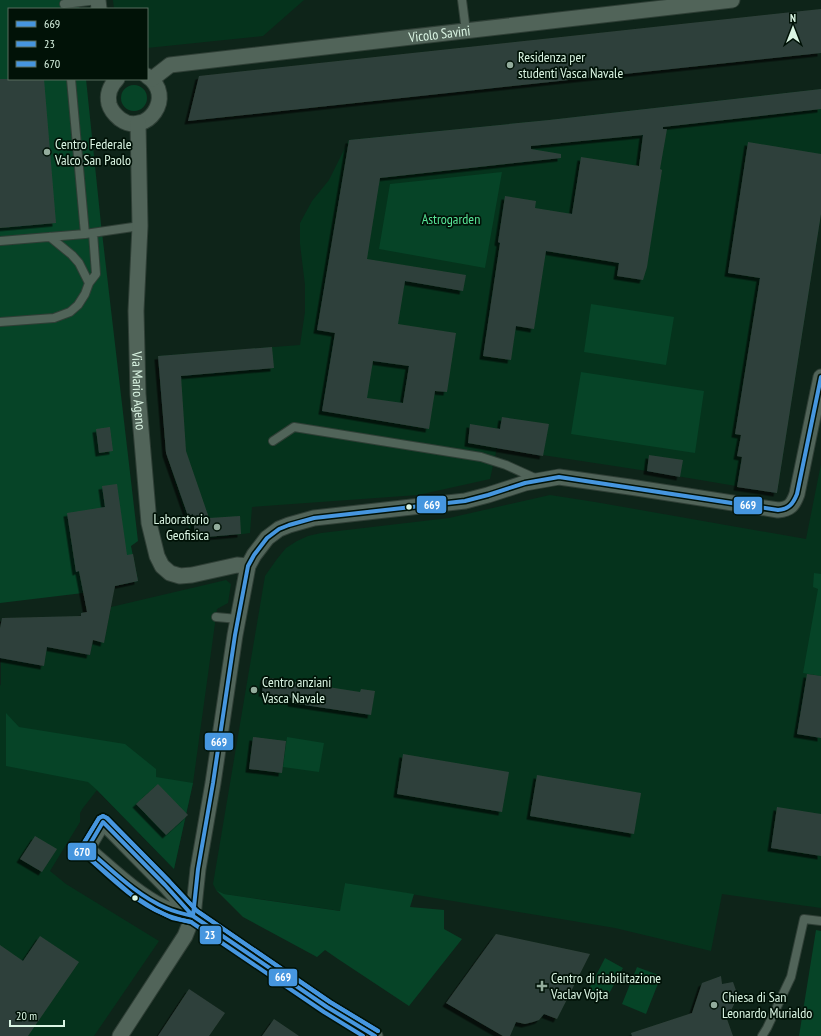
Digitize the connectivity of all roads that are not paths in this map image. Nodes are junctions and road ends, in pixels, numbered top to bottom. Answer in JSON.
{"nodes":[{"id":1,"x":98,"y":0,"type":"edge"},
{"id":2,"x":462,"y":0,"type":"edge"},
{"id":3,"x":732,"y":0,"type":"edge"},
{"id":4,"x":64,"y":4,"type":"edge"},
{"id":5,"x":466,"y":31,"type":"junction"},
{"id":6,"x":149,"y":78,"type":"edge"},
{"id":7,"x":71,"y":80,"type":"edge"},
{"id":8,"x":116,"y":80,"type":"edge"},
{"id":9,"x":138,"y":123,"type":"junction"},
{"id":10,"x":140,"y":226,"type":"junction"},
{"id":11,"x":89,"y":233,"type":"junction"},
{"id":12,"x":50,"y":237,"type":"junction"},
{"id":13,"x":0,"y":241,"type":"edge"},
{"id":14,"x":89,"y":283,"type":"junction"},
{"id":15,"x":0,"y":322,"type":"edge"},
{"id":16,"x":821,"y":377,"type":"edge"},
{"id":17,"x":273,"y":441,"type":"dead end"},
{"id":18,"x":539,"y":480,"type":"junction"},
{"id":19,"x":248,"y":566,"type":"junction"},
{"id":20,"x":216,"y":618,"type":"dead end"},
{"id":21,"x":238,"y":619,"type":"junction"},
{"id":22,"x":193,"y":916,"type":"junction"},
{"id":23,"x":821,"y":921,"type":"edge"},
{"id":24,"x":120,"y":1036,"type":"edge"},
{"id":25,"x":375,"y":1036,"type":"edge"},
{"id":26,"x":762,"y":1036,"type":"edge"}],
"edges":[{"from":1,"to":4,"type":"lane"},
{"from":2,"to":5,"type":"lane"},
{"from":3,"to":5,"type":"street","name":"Vicolo Savini"},
{"from":5,"to":6,"type":"street","name":"Vicolo Savini"},
{"from":6,"to":9,"type":"street"},
{"from":7,"to":11,"type":"lane"},
{"from":8,"to":9,"type":"street"},
{"from":9,"to":10,"type":"street","name":"Via Mario Ageno"},
{"from":10,"to":11,"type":"lane"},
{"from":10,"to":19,"type":"street","name":"Via Mario Ageno"},
{"from":11,"to":12,"type":"lane"},
{"from":11,"to":14,"type":"lane"},
{"from":12,"to":13,"type":"lane"},
{"from":12,"to":14,"type":"lane"},
{"from":14,"to":15,"type":"lane"},
{"from":16,"to":18,"type":"street"},
{"from":17,"to":18,"type":"lane"},
{"from":18,"to":19,"type":"street"},
{"from":19,"to":21,"type":"street"},
{"from":20,"to":21,"type":"lane"},
{"from":21,"to":22,"type":"street"},
{"from":22,"to":22,"type":"street"},
{"from":22,"to":24,"type":"street"},
{"from":22,"to":25,"type":"street"},
{"from":23,"to":26,"type":"lane"}]}
